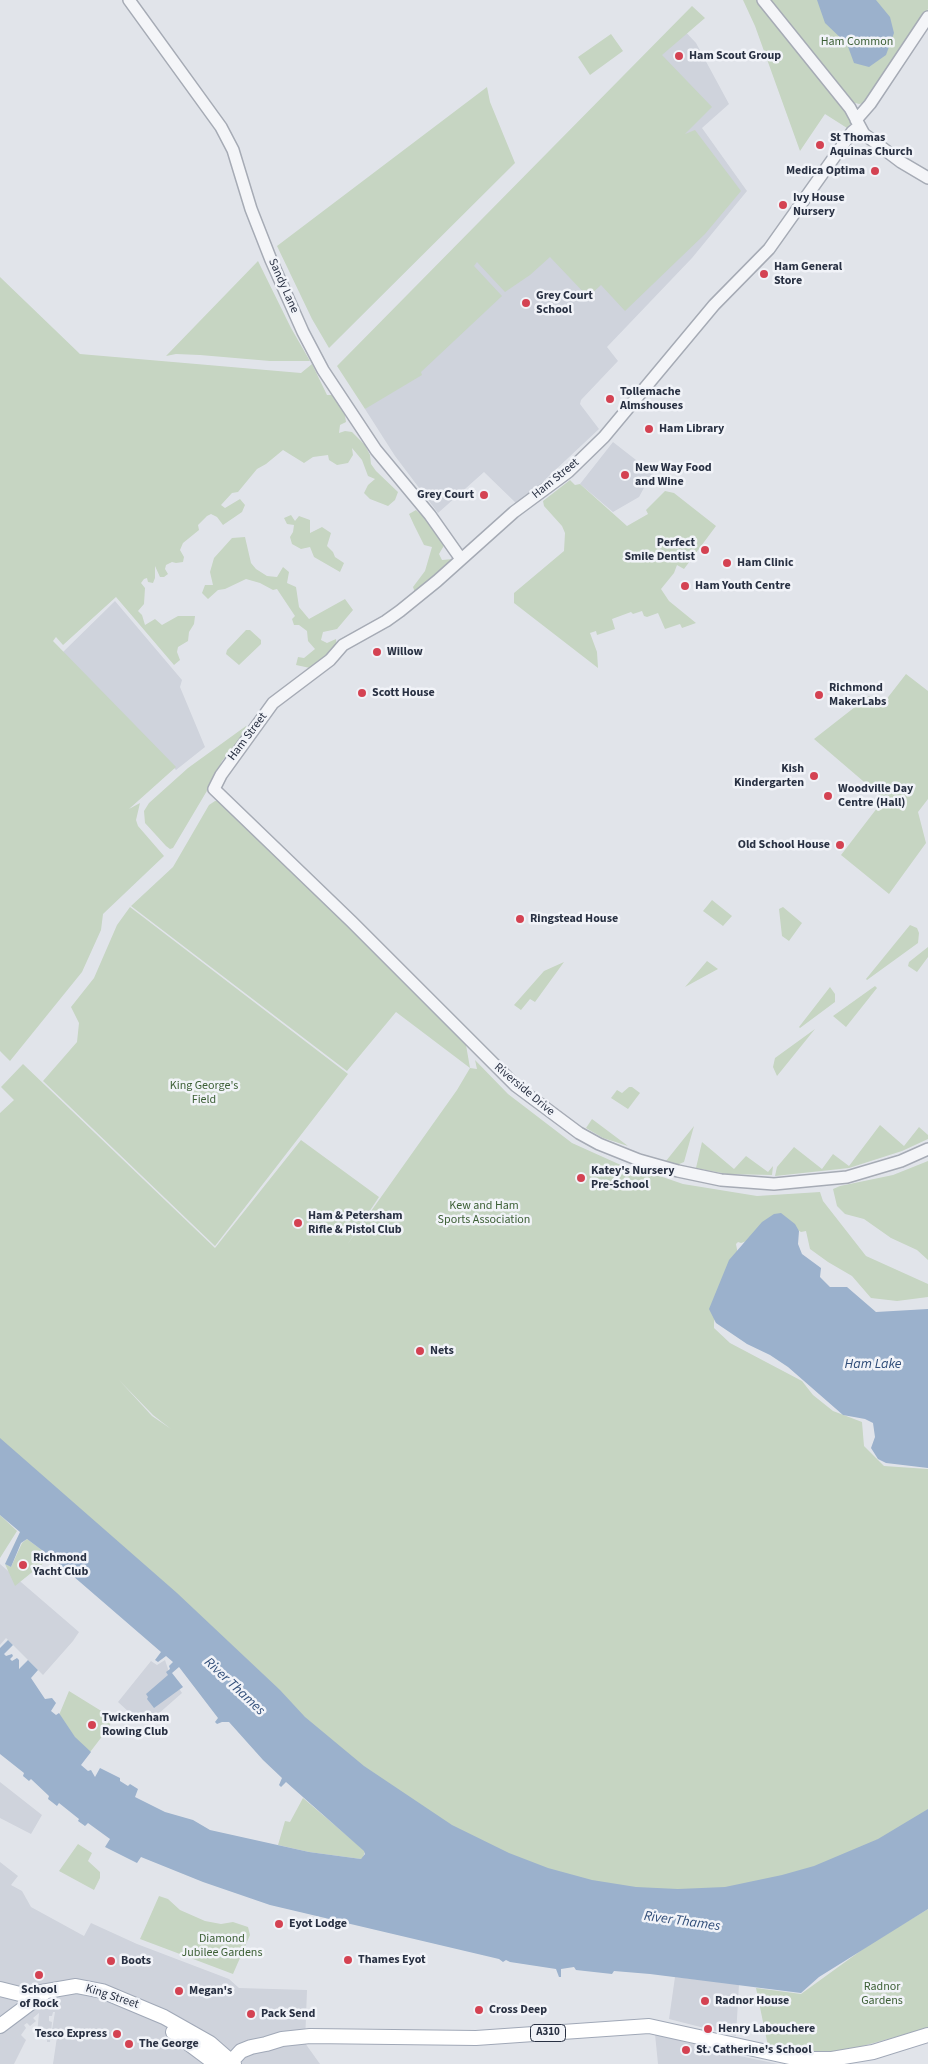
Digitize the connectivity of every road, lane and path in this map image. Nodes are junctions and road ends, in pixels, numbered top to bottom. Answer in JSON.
{"nodes":[{"id":1,"x":128,"y":0,"type":"edge"},
{"id":2,"x":763,"y":0,"type":"edge"},
{"id":3,"x":928,"y":16,"type":"edge"},
{"id":4,"x":858,"y":123,"type":"junction"},
{"id":5,"x":928,"y":178,"type":"edge"},
{"id":6,"x":461,"y":559,"type":"junction"},
{"id":7,"x":214,"y":789,"type":"joint"},
{"id":8,"x":928,"y":1149,"type":"edge"},
{"id":9,"x":61,"y":1988,"type":"junction"},
{"id":10,"x":0,"y":1989,"type":"edge"},
{"id":11,"x":44,"y":1992,"type":"junction"},
{"id":12,"x":24,"y":1994,"type":"junction"},
{"id":13,"x":0,"y":2026,"type":"edge"},
{"id":14,"x":928,"y":2035,"type":"edge"},
{"id":15,"x":232,"y":2063,"type":"edge"},
{"id":16,"x":216,"y":2064,"type":"edge"}],
"edges":[{"from":1,"to":6,"type":"street","name":"Sandy Lane"},
{"from":2,"to":4,"type":"street"},
{"from":3,"to":4,"type":"street"},
{"from":4,"to":5,"type":"street"},
{"from":4,"to":6,"type":"street","name":"Ham Street"},
{"from":6,"to":7,"type":"street","name":"Ham Street"},
{"from":7,"to":8,"type":"street","name":"Riverside Drive"},
{"from":9,"to":11,"type":"main road"},
{"from":9,"to":15,"type":"main road","name":"King Street"},
{"from":9,"to":16,"type":"main road","name":"King Street"},
{"from":10,"to":12,"type":"main road"},
{"from":11,"to":12,"type":"main road"},
{"from":11,"to":13,"type":"main road"},
{"from":12,"to":13,"type":"main road"},
{"from":14,"to":15,"type":"main road","number":"A310"}]}
